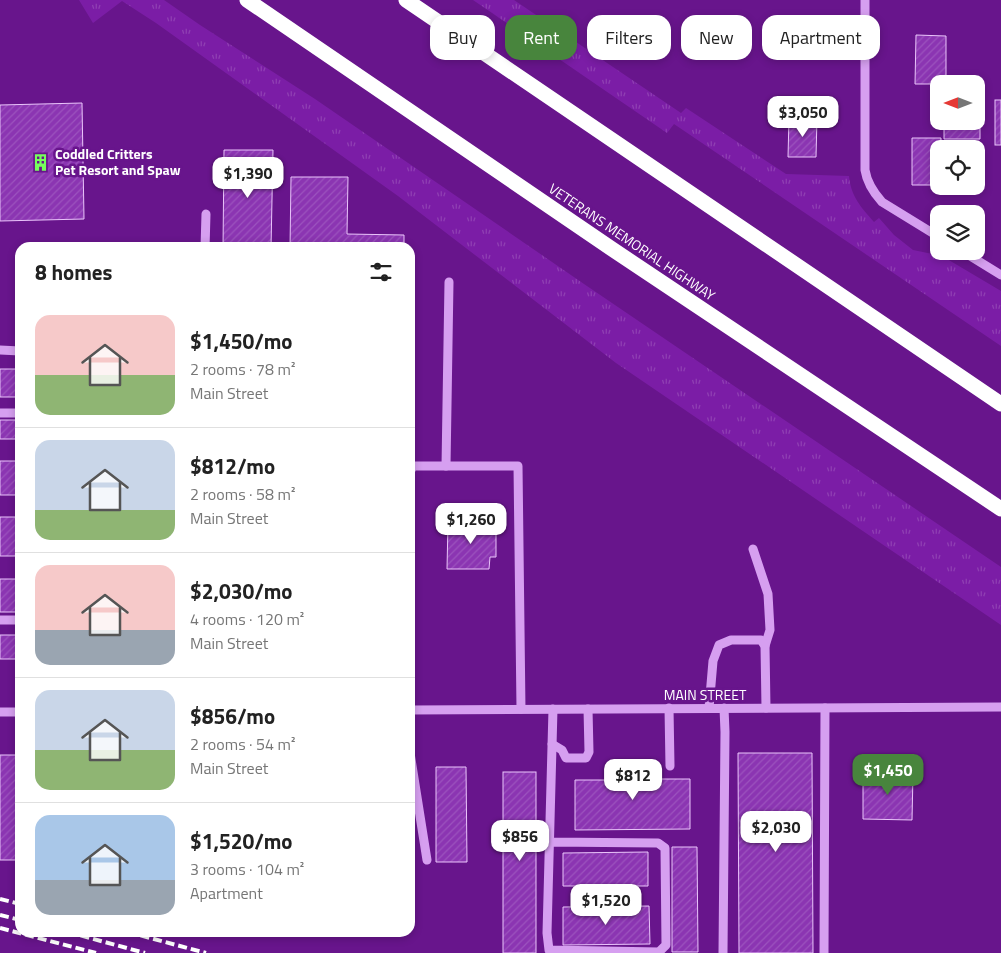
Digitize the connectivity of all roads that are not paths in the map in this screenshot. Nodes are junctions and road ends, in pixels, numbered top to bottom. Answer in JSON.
{"nodes":[{"id":1,"x":247,"y":0,"type":"edge"},
{"id":2,"x":406,"y":0,"type":"edge"},
{"id":3,"x":865,"y":0,"type":"edge"},
{"id":4,"x":206,"y":214,"type":"dead end"},
{"id":5,"x":930,"y":231,"type":"edge"},
{"id":6,"x":205,"y":242,"type":"edge"},
{"id":7,"x":977,"y":260,"type":"edge"},
{"id":8,"x":1001,"y":275,"type":"edge"},
{"id":9,"x":449,"y":282,"type":"dead end"},
{"id":10,"x":0,"y":350,"type":"edge"},
{"id":11,"x":15,"y":351,"type":"edge"},
{"id":12,"x":1001,"y":404,"type":"edge"},
{"id":13,"x":0,"y":413,"type":"edge"},
{"id":14,"x":15,"y":413,"type":"edge"},
{"id":15,"x":415,"y":466,"type":"edge"},
{"id":16,"x":446,"y":466,"type":"junction"},
{"id":17,"x":1001,"y":509,"type":"edge"},
{"id":18,"x":753,"y":549,"type":"dead end"},
{"id":19,"x":0,"y":620,"type":"edge"},
{"id":20,"x":15,"y":620,"type":"edge"},
{"id":21,"x":765,"y":646,"type":"junction"},
{"id":22,"x":1001,"y":707,"type":"edge"},
{"id":23,"x":669,"y":708,"type":"junction"},
{"id":24,"x":709,"y":708,"type":"junction"},
{"id":25,"x":724,"y":708,"type":"junction"},
{"id":26,"x":766,"y":708,"type":"junction"},
{"id":27,"x":825,"y":708,"type":"junction"},
{"id":28,"x":521,"y":709,"type":"junction"},
{"id":29,"x":553,"y":709,"type":"junction"},
{"id":30,"x":588,"y":709,"type":"junction"},
{"id":31,"x":415,"y":710,"type":"edge"},
{"id":32,"x":0,"y":712,"type":"edge"},
{"id":33,"x":15,"y":712,"type":"edge"},
{"id":34,"x":552,"y":744,"type":"junction"},
{"id":35,"x":670,"y":766,"type":"dead end"},
{"id":36,"x":415,"y":784,"type":"edge"},
{"id":37,"x":550,"y":842,"type":"junction"},
{"id":38,"x":427,"y":860,"type":"dead end"},
{"id":39,"x":723,"y":953,"type":"edge"},
{"id":40,"x":824,"y":953,"type":"edge"}],
"edges":[{"from":1,"to":17,"type":"highway","name":"VETERANS MEMORIAL HIGHWAY"},
{"from":2,"to":12,"type":"highway"},
{"from":3,"to":5,"type":"street"},
{"from":4,"to":6,"type":"street"},
{"from":7,"to":8,"type":"street"},
{"from":9,"to":16,"type":"street"},
{"from":10,"to":11,"type":"street"},
{"from":13,"to":14,"type":"street"},
{"from":15,"to":16,"type":"street"},
{"from":16,"to":28,"type":"street"},
{"from":18,"to":21,"type":"street"},
{"from":19,"to":20,"type":"street"},
{"from":21,"to":24,"type":"street"},
{"from":21,"to":26,"type":"street"},
{"from":22,"to":27,"type":"street","name":"MAIN STREET"},
{"from":23,"to":24,"type":"street","name":"MAIN STREET"},
{"from":23,"to":30,"type":"street","name":"MAIN STREET"},
{"from":23,"to":35,"type":"street"},
{"from":24,"to":25,"type":"street","name":"MAIN STREET"},
{"from":25,"to":26,"type":"street","name":"MAIN STREET"},
{"from":25,"to":39,"type":"street"},
{"from":26,"to":27,"type":"street","name":"MAIN STREET"},
{"from":27,"to":40,"type":"street"},
{"from":28,"to":29,"type":"street","name":"MAIN STREET"},
{"from":28,"to":31,"type":"street","name":"MAIN STREET"},
{"from":29,"to":30,"type":"street","name":"MAIN STREET"},
{"from":29,"to":34,"type":"street"},
{"from":30,"to":34,"type":"street"},
{"from":32,"to":33,"type":"street"},
{"from":34,"to":37,"type":"street"},
{"from":36,"to":38,"type":"street"},
{"from":37,"to":37,"type":"street"}]}
